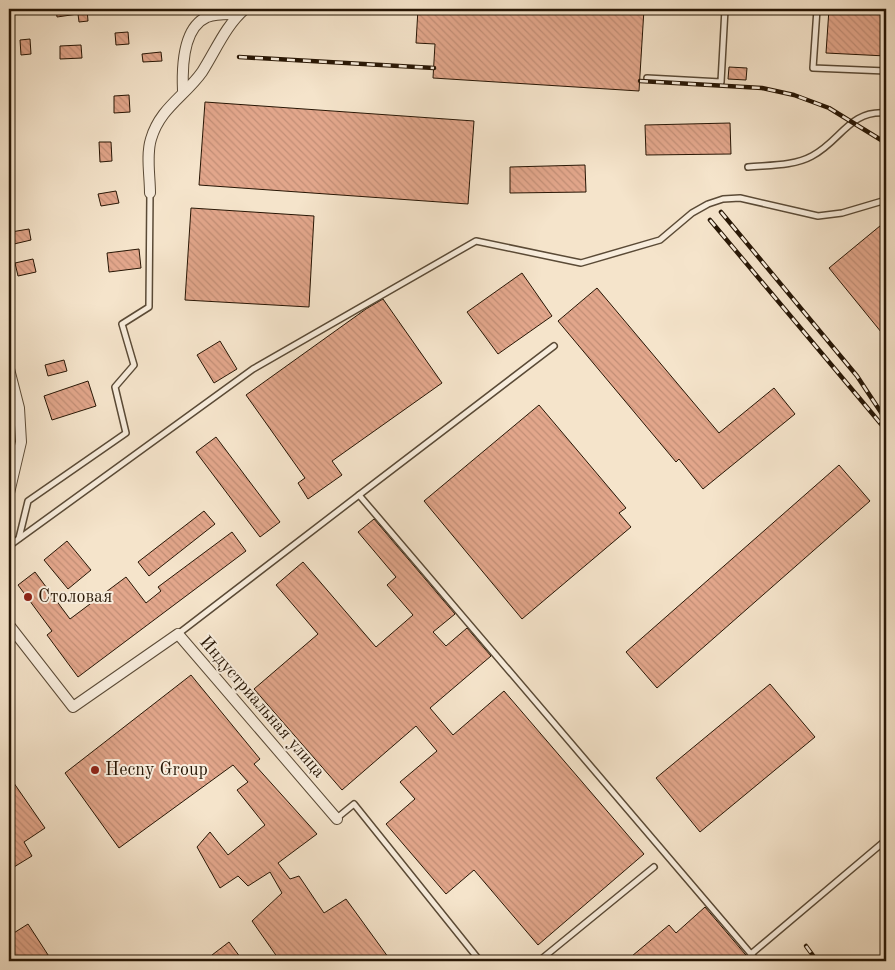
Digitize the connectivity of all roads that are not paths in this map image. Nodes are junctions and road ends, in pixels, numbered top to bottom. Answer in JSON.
{"nodes":[{"id":1,"x":725,"y":9,"type":"edge"},
{"id":2,"x":817,"y":9,"type":"edge"},
{"id":3,"x":242,"y":11,"type":"edge"},
{"id":4,"x":886,"y":71,"type":"edge"},
{"id":5,"x":647,"y":78,"type":"dead end"},
{"id":6,"x":184,"y":91,"type":"junction"},
{"id":7,"x":886,"y":113,"type":"edge"},
{"id":8,"x":748,"y":167,"type":"dead end"},
{"id":9,"x":150,"y":193,"type":"joint"},
{"id":10,"x":886,"y":200,"type":"edge"},
{"id":11,"x":554,"y":346,"type":"dead end"},
{"id":12,"x":9,"y":369,"type":"edge"},
{"id":13,"x":9,"y":493,"type":"edge"},
{"id":14,"x":359,"y":495,"type":"junction"},
{"id":15,"x":19,"y":539,"type":"junction"},
{"id":16,"x":9,"y":546,"type":"edge"},
{"id":17,"x":9,"y":625,"type":"edge"},
{"id":18,"x":178,"y":634,"type":"junction"},
{"id":19,"x":336,"y":819,"type":"joint"},
{"id":20,"x":886,"y":840,"type":"edge"},
{"id":21,"x":654,"y":868,"type":"dead end"},
{"id":22,"x":751,"y":954,"type":"junction"},
{"id":23,"x":480,"y":961,"type":"edge"},
{"id":24,"x":539,"y":961,"type":"edge"},
{"id":25,"x":757,"y":961,"type":"edge"}],
"edges":[{"from":1,"to":5,"type":"lane"},
{"from":2,"to":4,"type":"lane"},
{"from":3,"to":6,"type":"street"},
{"from":3,"to":6,"type":"street"},
{"from":6,"to":9,"type":"street"},
{"from":7,"to":8,"type":"lane"},
{"from":9,"to":15,"type":"lane"},
{"from":10,"to":15,"type":"lane"},
{"from":11,"to":14,"type":"lane"},
{"from":12,"to":13,"type":"street"},
{"from":14,"to":18,"type":"lane"},
{"from":14,"to":22,"type":"lane"},
{"from":15,"to":16,"type":"lane"},
{"from":17,"to":18,"type":"street","name":"Индустриальная улица"},
{"from":18,"to":19,"type":"street","name":"Индустриальная улица"},
{"from":19,"to":23,"type":"lane"},
{"from":20,"to":22,"type":"lane"},
{"from":21,"to":24,"type":"lane"},
{"from":22,"to":25,"type":"lane"}]}
